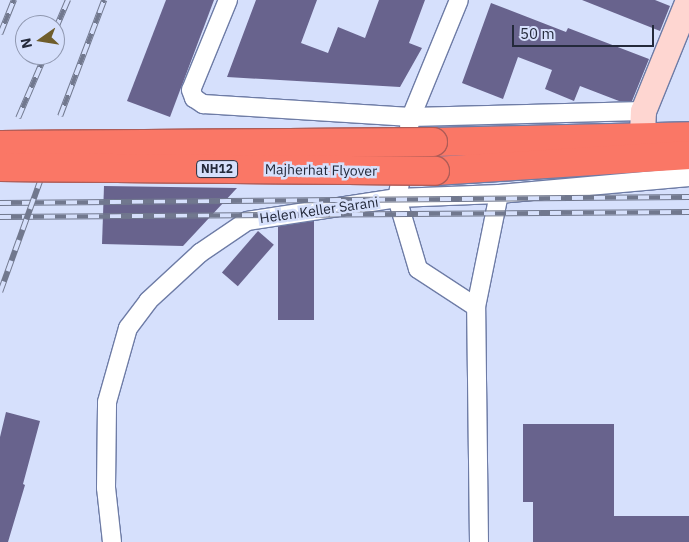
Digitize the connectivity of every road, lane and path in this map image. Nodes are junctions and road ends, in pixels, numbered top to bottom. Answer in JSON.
{"nodes":[{"id":1,"x":228,"y":0,"type":"edge"},
{"id":2,"x":459,"y":0,"type":"edge"},
{"id":3,"x":688,"y":0,"type":"edge"},
{"id":4,"x":411,"y":117,"type":"junction"},
{"id":5,"x":642,"y":136,"type":"junction"},
{"id":6,"x":689,"y":136,"type":"edge"},
{"id":7,"x":0,"y":145,"type":"edge"},
{"id":8,"x":689,"y":156,"type":"edge"},
{"id":9,"x":0,"y":167,"type":"edge"},
{"id":10,"x":689,"y":177,"type":"edge"},
{"id":11,"x":499,"y":194,"type":"junction"},
{"id":12,"x":397,"y":198,"type":"junction"},
{"id":13,"x":476,"y":307,"type":"junction"},
{"id":14,"x":112,"y":542,"type":"edge"},
{"id":15,"x":480,"y":542,"type":"edge"}],
"edges":[{"from":1,"to":4,"type":"street"},
{"from":2,"to":4,"type":"street"},
{"from":3,"to":5,"type":"street"},
{"from":4,"to":5,"type":"street"},
{"from":4,"to":12,"type":"street"},
{"from":5,"to":6,"type":"highway","number":"NH12"},
{"from":5,"to":7,"type":"highway","name":"Majherhat Flyover","number":"NH12","bridge":true},
{"from":5,"to":8,"type":"highway","number":"NH12"},
{"from":5,"to":9,"type":"highway","name":"Majherhat Flyover","number":"NH12","bridge":true},
{"from":10,"to":11,"type":"street","name":"Helen Keller Sarani"},
{"from":11,"to":12,"type":"street","name":"Helen Keller Sarani"},
{"from":11,"to":13,"type":"street"},
{"from":12,"to":13,"type":"street"},
{"from":12,"to":14,"type":"street","name":"Helen Keller Sarani"},
{"from":13,"to":15,"type":"street"}]}
